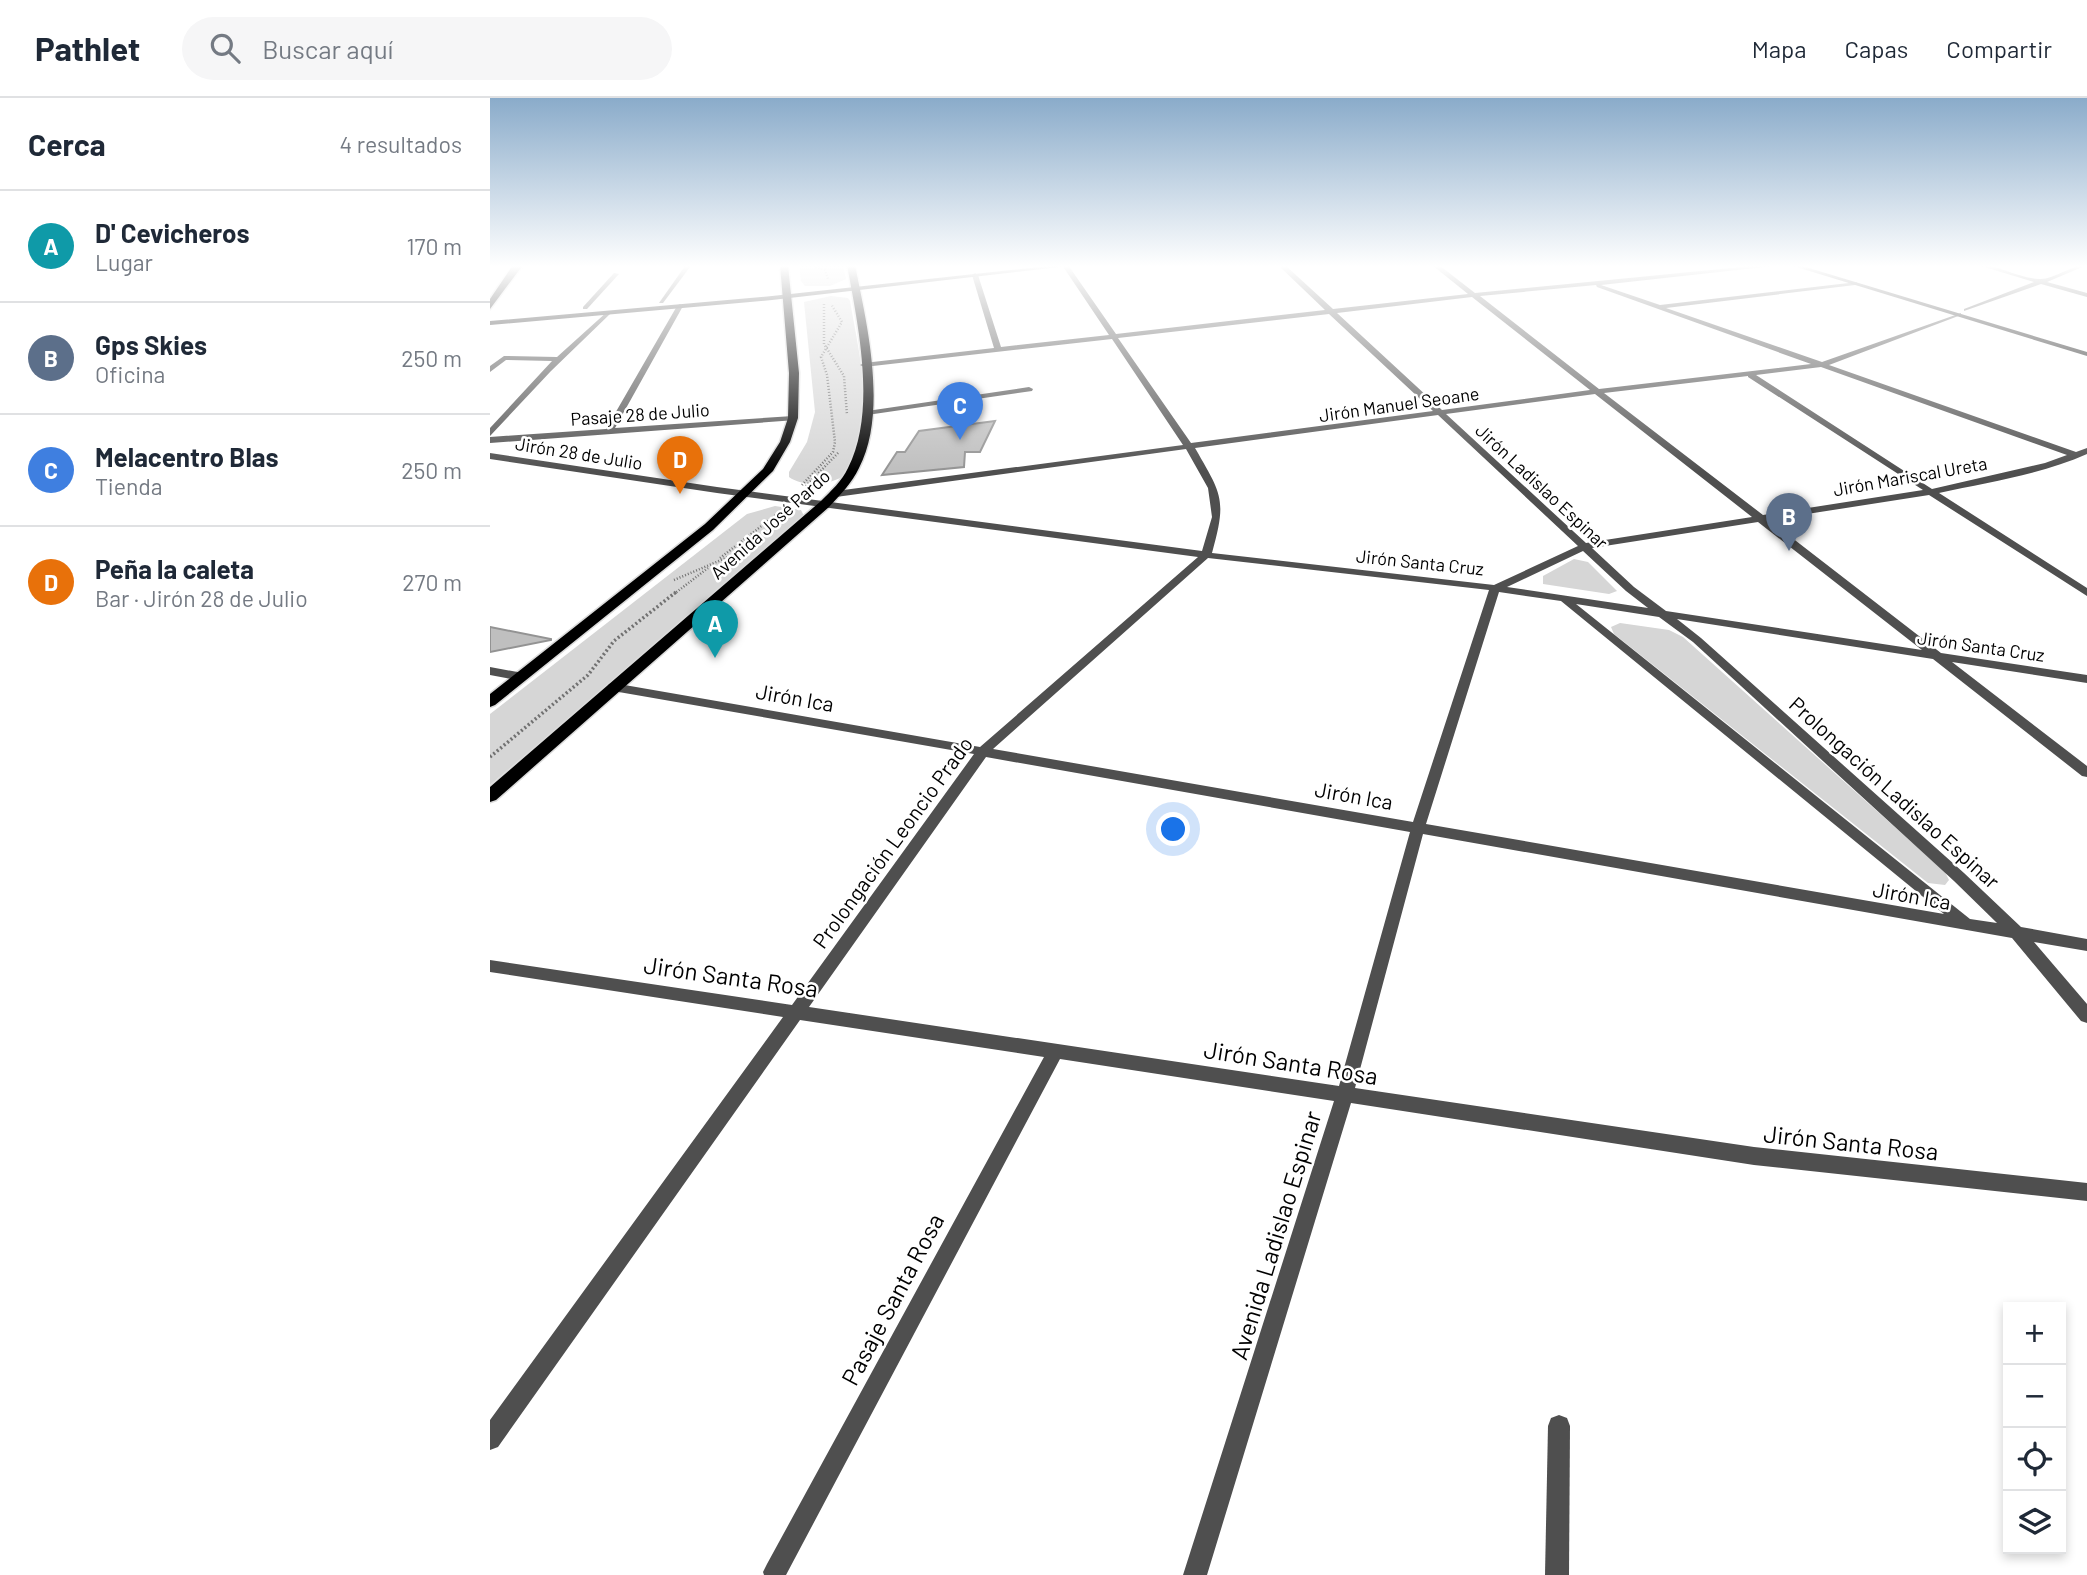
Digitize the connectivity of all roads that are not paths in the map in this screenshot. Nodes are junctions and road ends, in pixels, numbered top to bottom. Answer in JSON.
{"nodes":[{"id":1,"x":585,"y":334,"type":"edge"},
{"id":2,"x":665,"y":334,"type":"edge"},
{"id":3,"x":791,"y":334,"type":"edge"},
{"id":4,"x":860,"y":334,"type":"edge"},
{"id":5,"x":993,"y":334,"type":"edge"},
{"id":6,"x":1131,"y":334,"type":"edge"},
{"id":7,"x":1357,"y":334,"type":"edge"},
{"id":8,"x":1525,"y":334,"type":"edge"},
{"id":9,"x":1736,"y":334,"type":"edge"},
{"id":10,"x":1904,"y":334,"type":"edge"},
{"id":11,"x":2026,"y":334,"type":"edge"},
{"id":12,"x":2044,"y":334,"type":"edge"},
{"id":13,"x":1112,"y":336,"type":"junction"},
{"id":14,"x":2085,"y":345,"type":"edge"},
{"id":15,"x":998,"y":349,"type":"junction"},
{"id":16,"x":2070,"y":349,"type":"junction"},
{"id":17,"x":2087,"y":354,"type":"edge"},
{"id":18,"x":558,"y":359,"type":"junction"},
{"id":19,"x":864,"y":365,"type":"junction"},
{"id":20,"x":1822,"y":365,"type":"junction"},
{"id":21,"x":490,"y":370,"type":"edge"},
{"id":22,"x":1751,"y":375,"type":"junction"},
{"id":23,"x":1029,"y":389,"type":"dead end"},
{"id":24,"x":1600,"y":391,"type":"junction"},
{"id":25,"x":867,"y":413,"type":"junction"},
{"id":26,"x":1443,"y":414,"type":"junction"},
{"id":27,"x":793,"y":418,"type":"junction"},
{"id":28,"x":609,"y":432,"type":"junction"},
{"id":29,"x":490,"y":433,"type":"edge"},
{"id":30,"x":490,"y":440,"type":"edge"},
{"id":31,"x":1190,"y":448,"type":"junction"},
{"id":32,"x":2084,"y":455,"type":"edge"},
{"id":33,"x":490,"y":456,"type":"edge"},
{"id":34,"x":895,"y":486,"type":"junction"},
{"id":35,"x":1930,"y":492,"type":"junction"},
{"id":36,"x":747,"y":493,"type":"junction"},
{"id":37,"x":830,"y":499,"type":"junction"},
{"id":38,"x":884,"y":512,"type":"junction"},
{"id":39,"x":1760,"y":517,"type":"junction"},
{"id":40,"x":1585,"y":546,"type":"junction"},
{"id":41,"x":1206,"y":555,"type":"junction"},
{"id":42,"x":1495,"y":588,"type":"junction"},
{"id":43,"x":2087,"y":593,"type":"edge"},
{"id":44,"x":1564,"y":599,"type":"junction"},
{"id":45,"x":1661,"y":613,"type":"junction"},
{"id":46,"x":1938,"y":658,"type":"junction"},
{"id":47,"x":490,"y":671,"type":"edge"},
{"id":48,"x":523,"y":677,"type":"junction"},
{"id":49,"x":2087,"y":679,"type":"edge"},
{"id":50,"x":613,"y":687,"type":"junction"},
{"id":51,"x":490,"y":702,"type":"edge"},
{"id":52,"x":984,"y":750,"type":"junction"},
{"id":53,"x":2087,"y":773,"type":"edge"},
{"id":54,"x":490,"y":796,"type":"edge"},
{"id":55,"x":1418,"y":828,"type":"junction"},
{"id":56,"x":1970,"y":927,"type":"junction"},
{"id":57,"x":2019,"y":935,"type":"junction"},
{"id":58,"x":2087,"y":945,"type":"edge"},
{"id":59,"x":490,"y":966,"type":"edge"},
{"id":60,"x":797,"y":1011,"type":"junction"},
{"id":61,"x":2087,"y":1016,"type":"edge"},
{"id":62,"x":1056,"y":1051,"type":"junction"},
{"id":63,"x":1345,"y":1094,"type":"junction"},
{"id":64,"x":2087,"y":1192,"type":"edge"},
{"id":65,"x":1559,"y":1426,"type":"dead end"},
{"id":66,"x":490,"y":1439,"type":"edge"},
{"id":67,"x":775,"y":1572,"type":"dead end"},
{"id":68,"x":1195,"y":1575,"type":"edge"},
{"id":69,"x":1558,"y":1575,"type":"edge"}],
"edges":[{"from":1,"to":18,"type":"street"},
{"from":2,"to":28,"type":"street"},
{"from":3,"to":27,"type":"main road","name":"Avenida José Pardo"},
{"from":4,"to":19,"type":"main road","name":"Avenida José Pardo"},
{"from":5,"to":15,"type":"street"},
{"from":6,"to":13,"type":"street"},
{"from":7,"to":26,"type":"street","name":"Jirón Ladislao Espinar"},
{"from":8,"to":24,"type":"street"},
{"from":9,"to":20,"type":"street"},
{"from":10,"to":20,"type":"street","name":"Jirón Manuel Seoane"},
{"from":11,"to":16,"type":"main road"},
{"from":12,"to":14,"type":"main road"},
{"from":13,"to":15,"type":"street"},
{"from":13,"to":31,"type":"street"},
{"from":14,"to":16,"type":"main road"},
{"from":15,"to":19,"type":"street"},
{"from":16,"to":17,"type":"main road"},
{"from":18,"to":21,"type":"street"},
{"from":18,"to":29,"type":"street"},
{"from":19,"to":25,"type":"main road","name":"Avenida José Pardo"},
{"from":20,"to":22,"type":"street","name":"Jirón Manuel Seoane"},
{"from":20,"to":32,"type":"street"},
{"from":22,"to":24,"type":"street","name":"Jirón Manuel Seoane"},
{"from":22,"to":35,"type":"street"},
{"from":23,"to":25,"type":"street"},
{"from":24,"to":26,"type":"street","name":"Jirón Manuel Seoane"},
{"from":24,"to":39,"type":"street"},
{"from":25,"to":37,"type":"main road","name":"Avenida José Pardo"},
{"from":26,"to":31,"type":"street","name":"Jirón Manuel Seoane"},
{"from":26,"to":40,"type":"street","name":"Jirón Ladislao Espinar"},
{"from":27,"to":28,"type":"street","name":"Pasaje 28 de Julio"},
{"from":27,"to":36,"type":"main road","name":"Avenida José Pardo"},
{"from":28,"to":30,"type":"street","name":"Pasaje 28 de Julio"},
{"from":31,"to":34,"type":"street","name":"Jirón Manuel Seoane"},
{"from":31,"to":41,"type":"street"},
{"from":32,"to":35,"type":"street","name":"Jirón Mariscal Ureta"},
{"from":33,"to":36,"type":"street","name":"Jirón 28 de Julio"},
{"from":34,"to":37,"type":"street","name":"Jirón Manuel Seoane"},
{"from":34,"to":38,"type":"street"},
{"from":35,"to":39,"type":"street","name":"Jirón Mariscal Ureta"},
{"from":35,"to":43,"type":"street"},
{"from":36,"to":37,"type":"street","name":"Jirón Santa Cruz"},
{"from":36,"to":48,"type":"main road","name":"Avenida José Pardo"},
{"from":37,"to":38,"type":"street","name":"Jirón Santa Cruz"},
{"from":37,"to":50,"type":"main road","name":"Avenida José Pardo"},
{"from":38,"to":41,"type":"street","name":"Jirón Santa Cruz"},
{"from":39,"to":40,"type":"street","name":"Jirón Mariscal Ureta"},
{"from":39,"to":46,"type":"street"},
{"from":40,"to":42,"type":"street","name":"Jirón Mariscal Ureta"},
{"from":40,"to":45,"type":"street","name":"Jirón Ladislao Espinar"},
{"from":41,"to":42,"type":"street","name":"Jirón Santa Cruz"},
{"from":41,"to":52,"type":"street","name":"Prolongación Leoncio Prado"},
{"from":42,"to":44,"type":"street","name":"Jirón Santa Cruz"},
{"from":42,"to":55,"type":"street","name":"Avenida Ladislao Espinar"},
{"from":44,"to":45,"type":"street","name":"Jirón Santa Cruz"},
{"from":44,"to":56,"type":"street"},
{"from":45,"to":46,"type":"street","name":"Jirón Santa Cruz"},
{"from":45,"to":57,"type":"street","name":"Prolongación Ladislao Espinar"},
{"from":46,"to":49,"type":"street","name":"Jirón Santa Cruz"},
{"from":46,"to":53,"type":"street"},
{"from":47,"to":48,"type":"street"},
{"from":48,"to":51,"type":"main road","name":"Avenida José Pardo"},
{"from":50,"to":52,"type":"street","name":"Jirón Ica"},
{"from":50,"to":54,"type":"main road","name":"Avenida José Pardo"},
{"from":52,"to":55,"type":"street","name":"Jirón Ica"},
{"from":52,"to":60,"type":"street","name":"Prolongación Leoncio Prado"},
{"from":55,"to":56,"type":"street","name":"Jirón Ica"},
{"from":55,"to":63,"type":"street","name":"Avenida Ladislao Espinar"},
{"from":56,"to":57,"type":"street","name":"Jirón Ica"},
{"from":57,"to":58,"type":"street","name":"Jirón Ica"},
{"from":57,"to":61,"type":"street","name":"Prolongación Ladislao Espinar"},
{"from":59,"to":60,"type":"street","name":"Jirón Santa Rosa"},
{"from":60,"to":62,"type":"street","name":"Jirón Santa Rosa"},
{"from":60,"to":66,"type":"street","name":"Prolongación Leoncio Prado"},
{"from":62,"to":63,"type":"street","name":"Jirón Santa Rosa"},
{"from":62,"to":67,"type":"street","name":"Pasaje Santa Rosa"},
{"from":63,"to":64,"type":"street","name":"Jirón Santa Rosa"},
{"from":63,"to":68,"type":"street","name":"Avenida Ladislao Espinar"},
{"from":65,"to":69,"type":"street"}]}
